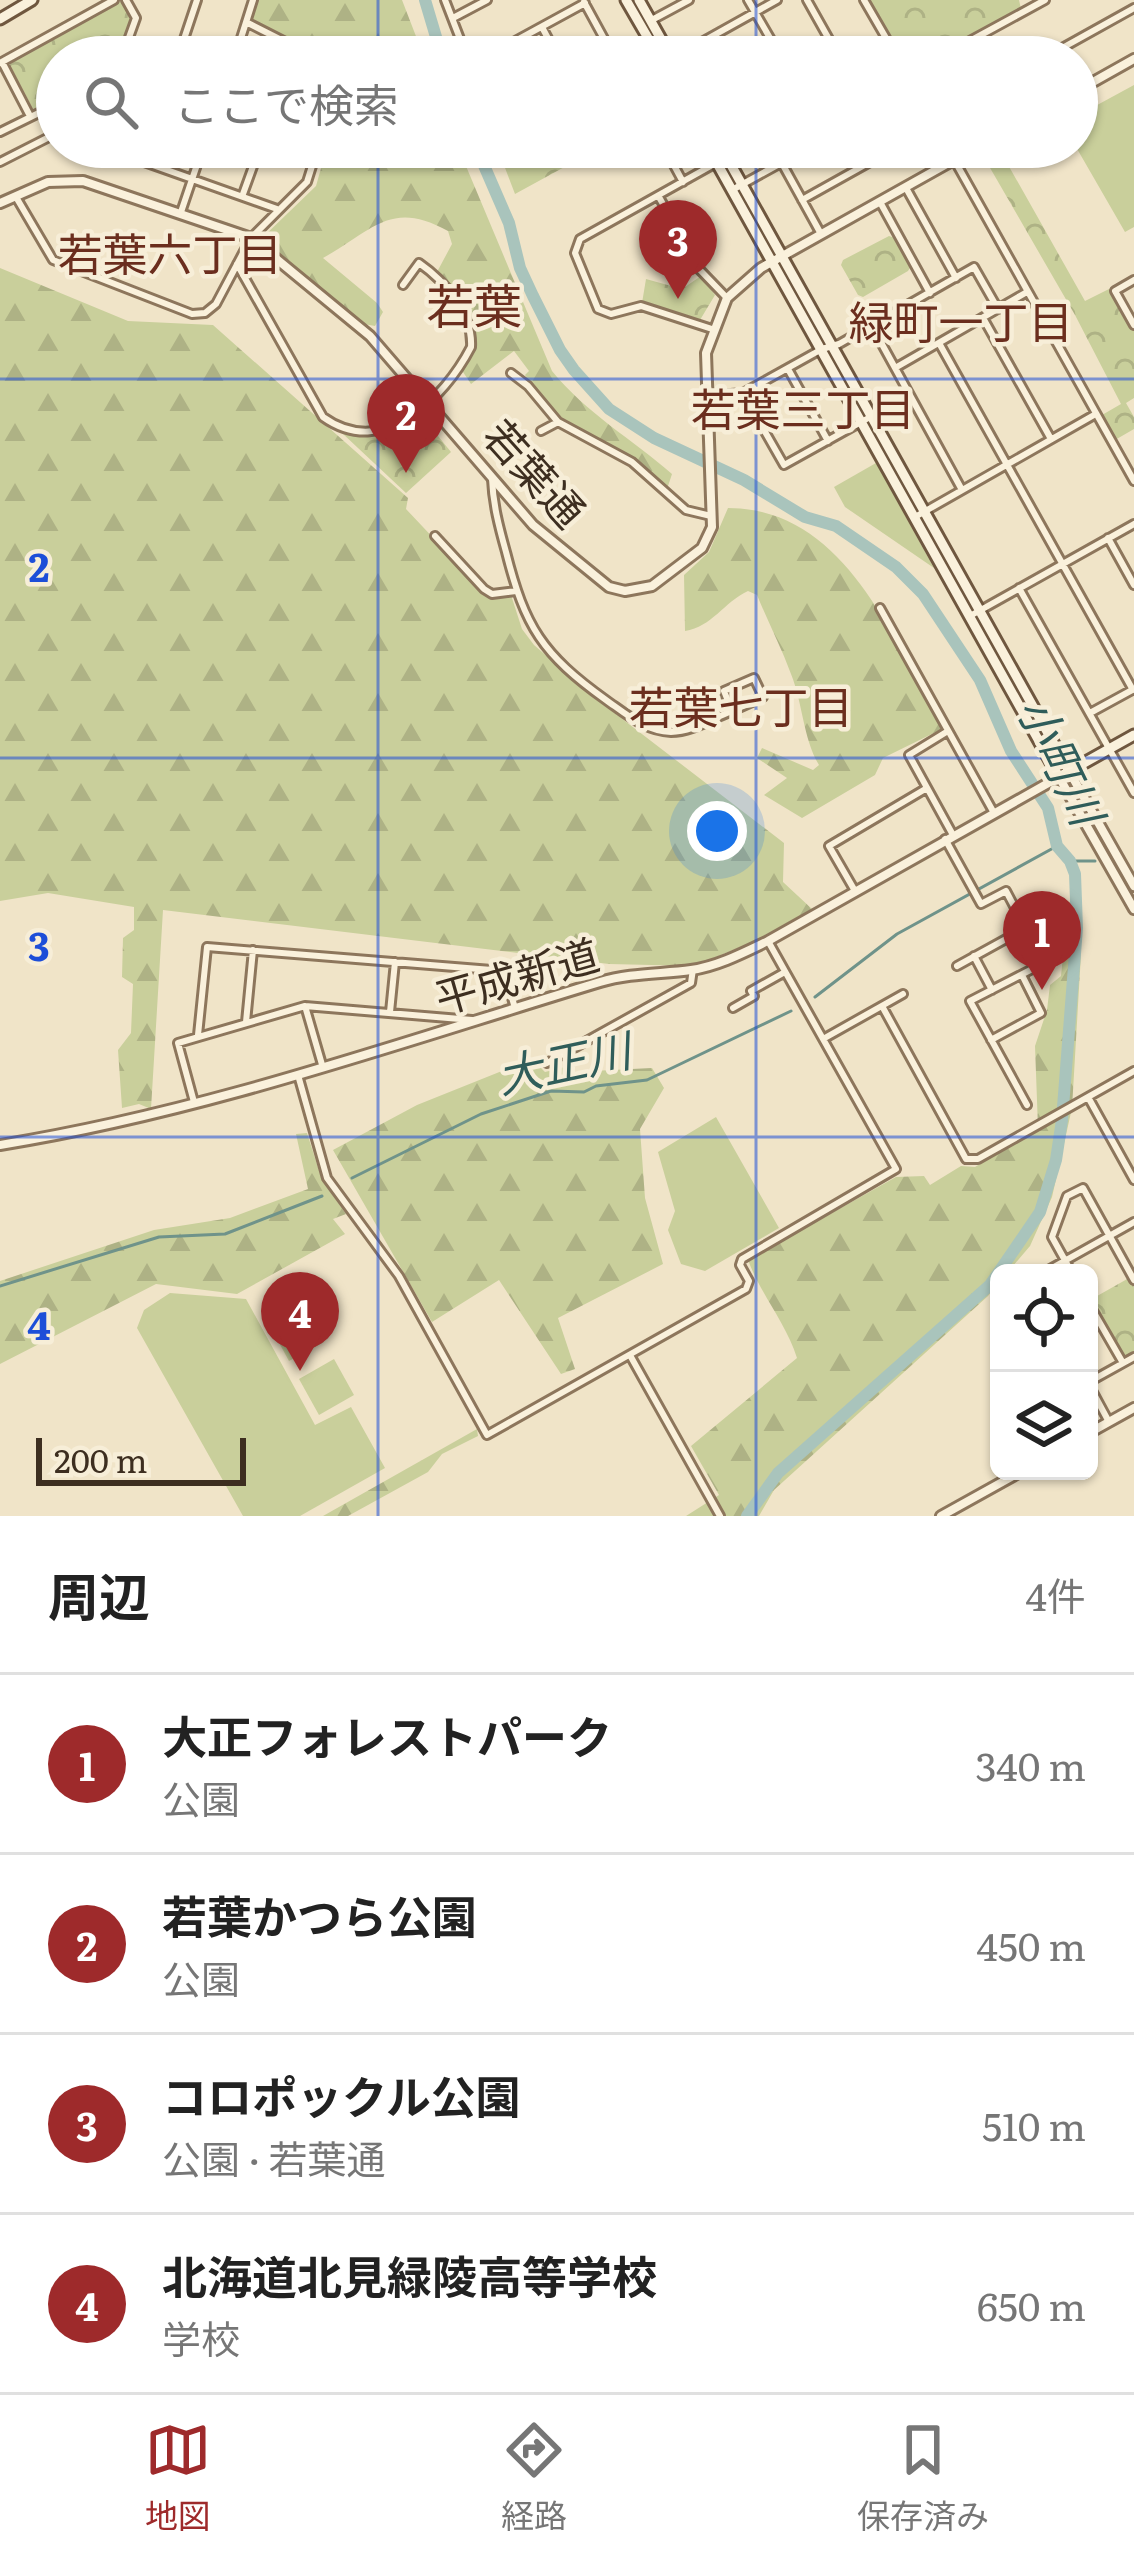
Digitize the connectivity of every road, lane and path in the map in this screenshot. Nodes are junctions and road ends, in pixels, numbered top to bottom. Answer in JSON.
{"nodes":[{"id":1,"x":32,"y":0,"type":"edge"},
{"id":2,"x":114,"y":0,"type":"edge"},
{"id":3,"x":126,"y":0,"type":"edge"},
{"id":4,"x":197,"y":0,"type":"edge"},
{"id":5,"x":253,"y":0,"type":"edge"},
{"id":6,"x":445,"y":0,"type":"edge"},
{"id":7,"x":487,"y":0,"type":"edge"},
{"id":8,"x":626,"y":0,"type":"edge"},
{"id":9,"x":640,"y":0,"type":"edge"},
{"id":10,"x":689,"y":0,"type":"edge"},
{"id":11,"x":748,"y":0,"type":"edge"},
{"id":12,"x":777,"y":0,"type":"edge"},
{"id":13,"x":807,"y":0,"type":"edge"},
{"id":14,"x":864,"y":0,"type":"edge"},
{"id":15,"x":1024,"y":0,"type":"edge"},
{"id":16,"x":1045,"y":0,"type":"edge"},
{"id":17,"x":584,"y":2,"type":"edge"},
{"id":18,"x":1134,"y":8,"type":"edge"},
{"id":19,"x":1029,"y":9,"type":"junction"},
{"id":20,"x":755,"y":12,"type":"junction"},
{"id":21,"x":0,"y":19,"type":"edge"},
{"id":22,"x":452,"y":19,"type":"junction"},
{"id":23,"x":246,"y":22,"type":"junction"},
{"id":24,"x":646,"y":23,"type":"junction"},
{"id":25,"x":542,"y":27,"type":"junction"},
{"id":26,"x":49,"y":36,"type":"edge"},
{"id":27,"x":130,"y":36,"type":"edge"},
{"id":28,"x":185,"y":36,"type":"edge"},
{"id":29,"x":242,"y":36,"type":"edge"},
{"id":30,"x":274,"y":36,"type":"edge"},
{"id":31,"x":459,"y":36,"type":"edge"},
{"id":32,"x":525,"y":36,"type":"edge"},
{"id":33,"x":547,"y":36,"type":"edge"},
{"id":34,"x":603,"y":36,"type":"edge"},
{"id":35,"x":651,"y":36,"type":"edge"},
{"id":36,"x":656,"y":36,"type":"edge"},
{"id":37,"x":713,"y":36,"type":"edge"},
{"id":38,"x":769,"y":36,"type":"edge"},
{"id":39,"x":827,"y":36,"type":"edge"},
{"id":40,"x":885,"y":36,"type":"edge"},
{"id":41,"x":979,"y":36,"type":"edge"},
{"id":42,"x":1084,"y":36,"type":"edge"},
{"id":43,"x":36,"y":43,"type":"edge"},
{"id":44,"x":1134,"y":59,"type":"edge"},
{"id":45,"x":1,"y":63,"type":"edge"},
{"id":46,"x":1098,"y":79,"type":"edge"},
{"id":47,"x":36,"y":113,"type":"edge"},
{"id":48,"x":30,"y":116,"type":"junction"},
{"id":49,"x":0,"y":132,"type":"edge"},
{"id":50,"x":36,"y":144,"type":"edge"},
{"id":51,"x":0,"y":162,"type":"edge"},
{"id":52,"x":166,"y":168,"type":"edge"},
{"id":53,"x":195,"y":168,"type":"edge"},
{"id":54,"x":253,"y":168,"type":"edge"},
{"id":55,"x":311,"y":168,"type":"edge"},
{"id":56,"x":675,"y":168,"type":"edge"},
{"id":57,"x":704,"y":168,"type":"edge"},
{"id":58,"x":728,"y":168,"type":"edge"},
{"id":59,"x":774,"y":168,"type":"edge"},
{"id":60,"x":784,"y":168,"type":"edge"},
{"id":61,"x":859,"y":168,"type":"edge"},
{"id":62,"x":940,"y":168,"type":"edge"},
{"id":63,"x":958,"y":168,"type":"edge"},
{"id":64,"x":192,"y":177,"type":"junction"},
{"id":65,"x":682,"y":182,"type":"junction"},
{"id":66,"x":737,"y":188,"type":"junction"},
{"id":67,"x":906,"y":188,"type":"junction"},
{"id":68,"x":15,"y":195,"type":"junction"},
{"id":69,"x":243,"y":195,"type":"junction"},
{"id":70,"x":658,"y":196,"type":"junction"},
{"id":71,"x":802,"y":200,"type":"junction"},
{"id":72,"x":880,"y":202,"type":"junction"},
{"id":73,"x":0,"y":203,"type":"edge"},
{"id":74,"x":277,"y":208,"type":"junction"},
{"id":75,"x":181,"y":212,"type":"junction"},
{"id":76,"x":821,"y":234,"type":"junction"},
{"id":77,"x":251,"y":238,"type":"junction"},
{"id":78,"x":777,"y":259,"type":"junction"},
{"id":79,"x":237,"y":264,"type":"junction"},
{"id":80,"x":956,"y":278,"type":"junction"},
{"id":81,"x":1134,"y":280,"type":"edge"},
{"id":82,"x":403,"y":285,"type":"dead end"},
{"id":83,"x":1028,"y":292,"type":"junction"},
{"id":84,"x":930,"y":293,"type":"junction"},
{"id":85,"x":727,"y":298,"type":"junction"},
{"id":86,"x":998,"y":309,"type":"junction"},
{"id":87,"x":983,"y":318,"type":"junction"},
{"id":88,"x":1134,"y":325,"type":"edge"},
{"id":89,"x":872,"y":326,"type":"junction"},
{"id":90,"x":712,"y":328,"type":"junction"},
{"id":91,"x":940,"y":343,"type":"junction"},
{"id":92,"x":834,"y":347,"type":"junction"},
{"id":93,"x":822,"y":349,"type":"junction"},
{"id":94,"x":895,"y":368,"type":"junction"},
{"id":95,"x":788,"y":369,"type":"junction"},
{"id":96,"x":511,"y":373,"type":"dead end"},
{"id":97,"x":743,"y":393,"type":"junction"},
{"id":98,"x":706,"y":396,"type":"junction"},
{"id":99,"x":429,"y":400,"type":"junction"},
{"id":100,"x":1096,"y":414,"type":"junction"},
{"id":101,"x":867,"y":419,"type":"junction"},
{"id":102,"x":559,"y":422,"type":"junction"},
{"id":103,"x":541,"y":431,"type":"dead end"},
{"id":104,"x":1051,"y":439,"type":"junction"},
{"id":105,"x":828,"y":440,"type":"junction"},
{"id":106,"x":1006,"y":464,"type":"junction"},
{"id":107,"x":492,"y":476,"type":"junction"},
{"id":108,"x":1134,"y":481,"type":"edge"},
{"id":109,"x":962,"y":490,"type":"junction"},
{"id":110,"x":920,"y":514,"type":"junction"},
{"id":111,"x":714,"y":516,"type":"junction"},
{"id":112,"x":1134,"y":524,"type":"edge"},
{"id":113,"x":435,"y":536,"type":"dead end"},
{"id":114,"x":1108,"y":538,"type":"junction"},
{"id":115,"x":1063,"y":563,"type":"junction"},
{"id":116,"x":1134,"y":585,"type":"edge"},
{"id":117,"x":1019,"y":588,"type":"junction"},
{"id":118,"x":516,"y":591,"type":"junction"},
{"id":119,"x":880,"y":608,"type":"dead end"},
{"id":120,"x":975,"y":613,"type":"junction"},
{"id":121,"x":1134,"y":690,"type":"edge"},
{"id":122,"x":732,"y":711,"type":"junction"},
{"id":123,"x":1090,"y":713,"type":"junction"},
{"id":124,"x":948,"y":731,"type":"junction"},
{"id":125,"x":1134,"y":735,"type":"edge"},
{"id":126,"x":1109,"y":749,"type":"junction"},
{"id":127,"x":1059,"y":777,"type":"junction"},
{"id":128,"x":1131,"y":782,"type":"edge"},
{"id":129,"x":927,"y":788,"type":"junction"},
{"id":130,"x":1134,"y":793,"type":"edge"},
{"id":131,"x":994,"y":813,"type":"junction"},
{"id":132,"x":949,"y":837,"type":"junction"},
{"id":133,"x":1134,"y":886,"type":"edge"},
{"id":134,"x":855,"y":891,"type":"junction"},
{"id":135,"x":1134,"y":909,"type":"edge"},
{"id":136,"x":1026,"y":928,"type":"junction"},
{"id":137,"x":768,"y":941,"type":"junction"},
{"id":138,"x":253,"y":950,"type":"junction"},
{"id":139,"x":974,"y":956,"type":"junction"},
{"id":140,"x":395,"y":962,"type":"junction"},
{"id":141,"x":957,"y":966,"type":"dead end"},
{"id":142,"x":693,"y":969,"type":"junction"},
{"id":143,"x":785,"y":972,"type":"junction"},
{"id":144,"x":1022,"y":975,"type":"junction"},
{"id":145,"x":992,"y":990,"type":"junction"},
{"id":146,"x":903,"y":994,"type":"dead end"},
{"id":147,"x":304,"y":1006,"type":"junction"},
{"id":148,"x":882,"y":1006,"type":"junction"},
{"id":149,"x":515,"y":1008,"type":"junction"},
{"id":150,"x":733,"y":1008,"type":"dead end"},
{"id":151,"x":390,"y":1012,"type":"junction"},
{"id":152,"x":475,"y":1020,"type":"junction"},
{"id":153,"x":246,"y":1022,"type":"junction"},
{"id":154,"x":198,"y":1035,"type":"junction"},
{"id":155,"x":823,"y":1039,"type":"junction"},
{"id":156,"x":991,"y":1040,"type":"junction"},
{"id":157,"x":547,"y":1063,"type":"dead end"},
{"id":158,"x":323,"y":1067,"type":"junction"},
{"id":159,"x":1134,"y":1071,"type":"edge"},
{"id":160,"x":298,"y":1075,"type":"junction"},
{"id":161,"x":1088,"y":1097,"type":"junction"},
{"id":162,"x":194,"y":1102,"type":"junction"},
{"id":163,"x":1027,"y":1105,"type":"dead end"},
{"id":164,"x":0,"y":1145,"type":"edge"},
{"id":165,"x":1134,"y":1180,"type":"edge"},
{"id":166,"x":1134,"y":1222,"type":"edge"},
{"id":167,"x":1110,"y":1236,"type":"junction"},
{"id":168,"x":1065,"y":1261,"type":"junction"},
{"id":169,"x":1060,"y":1264,"type":"edge"},
{"id":170,"x":1067,"y":1264,"type":"edge"},
{"id":171,"x":1134,"y":1280,"type":"edge"},
{"id":172,"x":1098,"y":1320,"type":"edge"},
{"id":173,"x":631,"y":1357,"type":"junction"},
{"id":174,"x":1134,"y":1357,"type":"edge"},
{"id":175,"x":1123,"y":1363,"type":"junction"},
{"id":176,"x":1098,"y":1378,"type":"edge"},
{"id":177,"x":1098,"y":1401,"type":"edge"},
{"id":178,"x":1134,"y":1408,"type":"edge"},
{"id":179,"x":1109,"y":1422,"type":"junction"},
{"id":180,"x":1098,"y":1428,"type":"edge"},
{"id":181,"x":1006,"y":1480,"type":"edge"},
{"id":182,"x":720,"y":1516,"type":"edge"},
{"id":183,"x":941,"y":1516,"type":"edge"}],
"edges":[{"from":1,"to":21,"type":"main road"},
{"from":2,"to":26,"type":"street"},
{"from":3,"to":27,"type":"street"},
{"from":4,"to":28,"type":"street"},
{"from":5,"to":23,"type":"street"},
{"from":6,"to":22,"type":"street"},
{"from":7,"to":22,"type":"street"},
{"from":8,"to":24,"type":"main road"},
{"from":9,"to":24,"type":"main road"},
{"from":10,"to":24,"type":"street"},
{"from":11,"to":20,"type":"street"},
{"from":12,"to":20,"type":"street"},
{"from":13,"to":39,"type":"street"},
{"from":14,"to":40,"type":"street"},
{"from":15,"to":19,"type":"street"},
{"from":16,"to":19,"type":"street"},
{"from":17,"to":25,"type":"street"},
{"from":17,"to":34,"type":"street"},
{"from":18,"to":42,"type":"street"},
{"from":19,"to":41,"type":"street"},
{"from":20,"to":37,"type":"street"},
{"from":20,"to":38,"type":"street"},
{"from":22,"to":31,"type":"street"},
{"from":23,"to":29,"type":"street"},
{"from":23,"to":30,"type":"street"},
{"from":24,"to":35,"type":"main road"},
{"from":24,"to":36,"type":"main road"},
{"from":25,"to":32,"type":"street"},
{"from":25,"to":33,"type":"street"},
{"from":43,"to":45,"type":"street"},
{"from":44,"to":46,"type":"street"},
{"from":45,"to":48,"type":"street"},
{"from":47,"to":48,"type":"street"},
{"from":48,"to":49,"type":"street"},
{"from":50,"to":51,"type":"street"},
{"from":52,"to":64,"type":"street"},
{"from":53,"to":64,"type":"street"},
{"from":54,"to":69,"type":"street"},
{"from":55,"to":74,"type":"street"},
{"from":56,"to":65,"type":"street"},
{"from":57,"to":65,"type":"street"},
{"from":58,"to":66,"type":"main road"},
{"from":59,"to":66,"type":"street"},
{"from":60,"to":71,"type":"street"},
{"from":61,"to":71,"type":"street"},
{"from":62,"to":67,"type":"street"},
{"from":63,"to":83,"type":"street"},
{"from":64,"to":69,"type":"street"},
{"from":64,"to":75,"type":"street"},
{"from":65,"to":70,"type":"street"},
{"from":66,"to":78,"type":"main road"},
{"from":67,"to":72,"type":"street"},
{"from":67,"to":80,"type":"street"},
{"from":68,"to":73,"type":"street","name":"若葉通"},
{"from":68,"to":75,"type":"street","name":"若葉通"},
{"from":68,"to":79,"type":"street"},
{"from":69,"to":74,"type":"street"},
{"from":70,"to":85,"type":"street"},
{"from":70,"to":90,"type":"street"},
{"from":71,"to":76,"type":"street"},
{"from":72,"to":76,"type":"street"},
{"from":72,"to":84,"type":"street"},
{"from":74,"to":77,"type":"street"},
{"from":75,"to":77,"type":"street","name":"若葉通"},
{"from":76,"to":78,"type":"street"},
{"from":77,"to":79,"type":"street"},
{"from":77,"to":99,"type":"street","name":"若葉通"},
{"from":78,"to":85,"type":"street"},
{"from":78,"to":92,"type":"main road"},
{"from":78,"to":93,"type":"main road"},
{"from":79,"to":99,"type":"street"},
{"from":80,"to":84,"type":"street"},
{"from":80,"to":86,"type":"street"},
{"from":81,"to":88,"type":"street"},
{"from":82,"to":99,"type":"street"},
{"from":83,"to":86,"type":"street"},
{"from":83,"to":100,"type":"street"},
{"from":84,"to":89,"type":"street"},
{"from":85,"to":90,"type":"street"},
{"from":86,"to":87,"type":"street"},
{"from":87,"to":91,"type":"street"},
{"from":87,"to":104,"type":"street"},
{"from":89,"to":92,"type":"street"},
{"from":89,"to":94,"type":"street"},
{"from":90,"to":98,"type":"street"},
{"from":91,"to":94,"type":"street"},
{"from":91,"to":106,"type":"street"},
{"from":92,"to":93,"type":"street"},
{"from":92,"to":101,"type":"main road"},
{"from":93,"to":95,"type":"street"},
{"from":93,"to":101,"type":"main road"},
{"from":94,"to":109,"type":"street"},
{"from":95,"to":97,"type":"street"},
{"from":95,"to":105,"type":"street"},
{"from":96,"to":102,"type":"street"},
{"from":97,"to":98,"type":"street"},
{"from":97,"to":105,"type":"street"},
{"from":98,"to":111,"type":"street"},
{"from":99,"to":107,"type":"street","name":"若葉通"},
{"from":100,"to":104,"type":"street"},
{"from":100,"to":108,"type":"street"},
{"from":101,"to":105,"type":"street"},
{"from":101,"to":110,"type":"main road"},
{"from":102,"to":103,"type":"street"},
{"from":102,"to":111,"type":"street"},
{"from":104,"to":106,"type":"street"},
{"from":106,"to":109,"type":"street"},
{"from":106,"to":115,"type":"street"},
{"from":107,"to":111,"type":"street","name":"若葉通"},
{"from":107,"to":118,"type":"street"},
{"from":109,"to":110,"type":"street"},
{"from":110,"to":120,"type":"main road"},
{"from":112,"to":114,"type":"street"},
{"from":113,"to":118,"type":"street"},
{"from":114,"to":115,"type":"street"},
{"from":114,"to":116,"type":"street"},
{"from":115,"to":117,"type":"street"},
{"from":115,"to":121,"type":"street"},
{"from":117,"to":120,"type":"street"},
{"from":117,"to":123,"type":"street"},
{"from":118,"to":122,"type":"street"},
{"from":119,"to":124,"type":"street"},
{"from":120,"to":127,"type":"main road"},
{"from":121,"to":123,"type":"street"},
{"from":122,"to":122,"type":"street"},
{"from":123,"to":126,"type":"street"},
{"from":124,"to":129,"type":"street"},
{"from":124,"to":131,"type":"street"},
{"from":125,"to":126,"type":"main road"},
{"from":126,"to":127,"type":"main road"},
{"from":126,"to":128,"type":"street"},
{"from":127,"to":131,"type":"street","name":"平成新道"},
{"from":127,"to":133,"type":"street"},
{"from":127,"to":135,"type":"street"},
{"from":128,"to":130,"type":"street"},
{"from":129,"to":132,"type":"street"},
{"from":129,"to":134,"type":"street"},
{"from":131,"to":132,"type":"street","name":"平成新道"},
{"from":132,"to":134,"type":"street","name":"平成新道"},
{"from":132,"to":136,"type":"street"},
{"from":134,"to":137,"type":"street","name":"平成新道"},
{"from":136,"to":139,"type":"street"},
{"from":136,"to":144,"type":"street"},
{"from":137,"to":142,"type":"street","name":"平成新道"},
{"from":137,"to":143,"type":"street"},
{"from":138,"to":140,"type":"street"},
{"from":138,"to":153,"type":"street"},
{"from":138,"to":154,"type":"street"},
{"from":139,"to":141,"type":"street"},
{"from":139,"to":145,"type":"street"},
{"from":140,"to":149,"type":"street"},
{"from":140,"to":151,"type":"street"},
{"from":142,"to":149,"type":"street","name":"平成新道"},
{"from":142,"to":157,"type":"street"},
{"from":143,"to":150,"type":"street"},
{"from":143,"to":155,"type":"street"},
{"from":144,"to":145,"type":"street"},
{"from":144,"to":156,"type":"street"},
{"from":145,"to":156,"type":"street"},
{"from":146,"to":148,"type":"street"},
{"from":147,"to":151,"type":"street"},
{"from":147,"to":153,"type":"street"},
{"from":147,"to":158,"type":"street"},
{"from":148,"to":155,"type":"street"},
{"from":148,"to":161,"type":"street"},
{"from":149,"to":152,"type":"street","name":"平成新道"},
{"from":151,"to":152,"type":"street"},
{"from":152,"to":158,"type":"street","name":"平成新道"},
{"from":153,"to":154,"type":"street"},
{"from":154,"to":162,"type":"street"},
{"from":155,"to":173,"type":"street"},
{"from":156,"to":163,"type":"street"},
{"from":158,"to":160,"type":"street","name":"平成新道"},
{"from":159,"to":161,"type":"street"},
{"from":160,"to":162,"type":"street","name":"平成新道"},
{"from":160,"to":173,"type":"street"},
{"from":161,"to":165,"type":"street"},
{"from":162,"to":164,"type":"street","name":"平成新道"},
{"from":166,"to":167,"type":"street"},
{"from":167,"to":168,"type":"street"},
{"from":167,"to":168,"type":"street"},
{"from":167,"to":171,"type":"street"},
{"from":168,"to":169,"type":"street"},
{"from":168,"to":170,"type":"street"},
{"from":172,"to":175,"type":"street"},
{"from":173,"to":182,"type":"street"},
{"from":174,"to":175,"type":"street"},
{"from":175,"to":176,"type":"street"},
{"from":177,"to":179,"type":"street"},
{"from":178,"to":179,"type":"street"},
{"from":179,"to":180,"type":"street"},
{"from":181,"to":183,"type":"street"}]}
